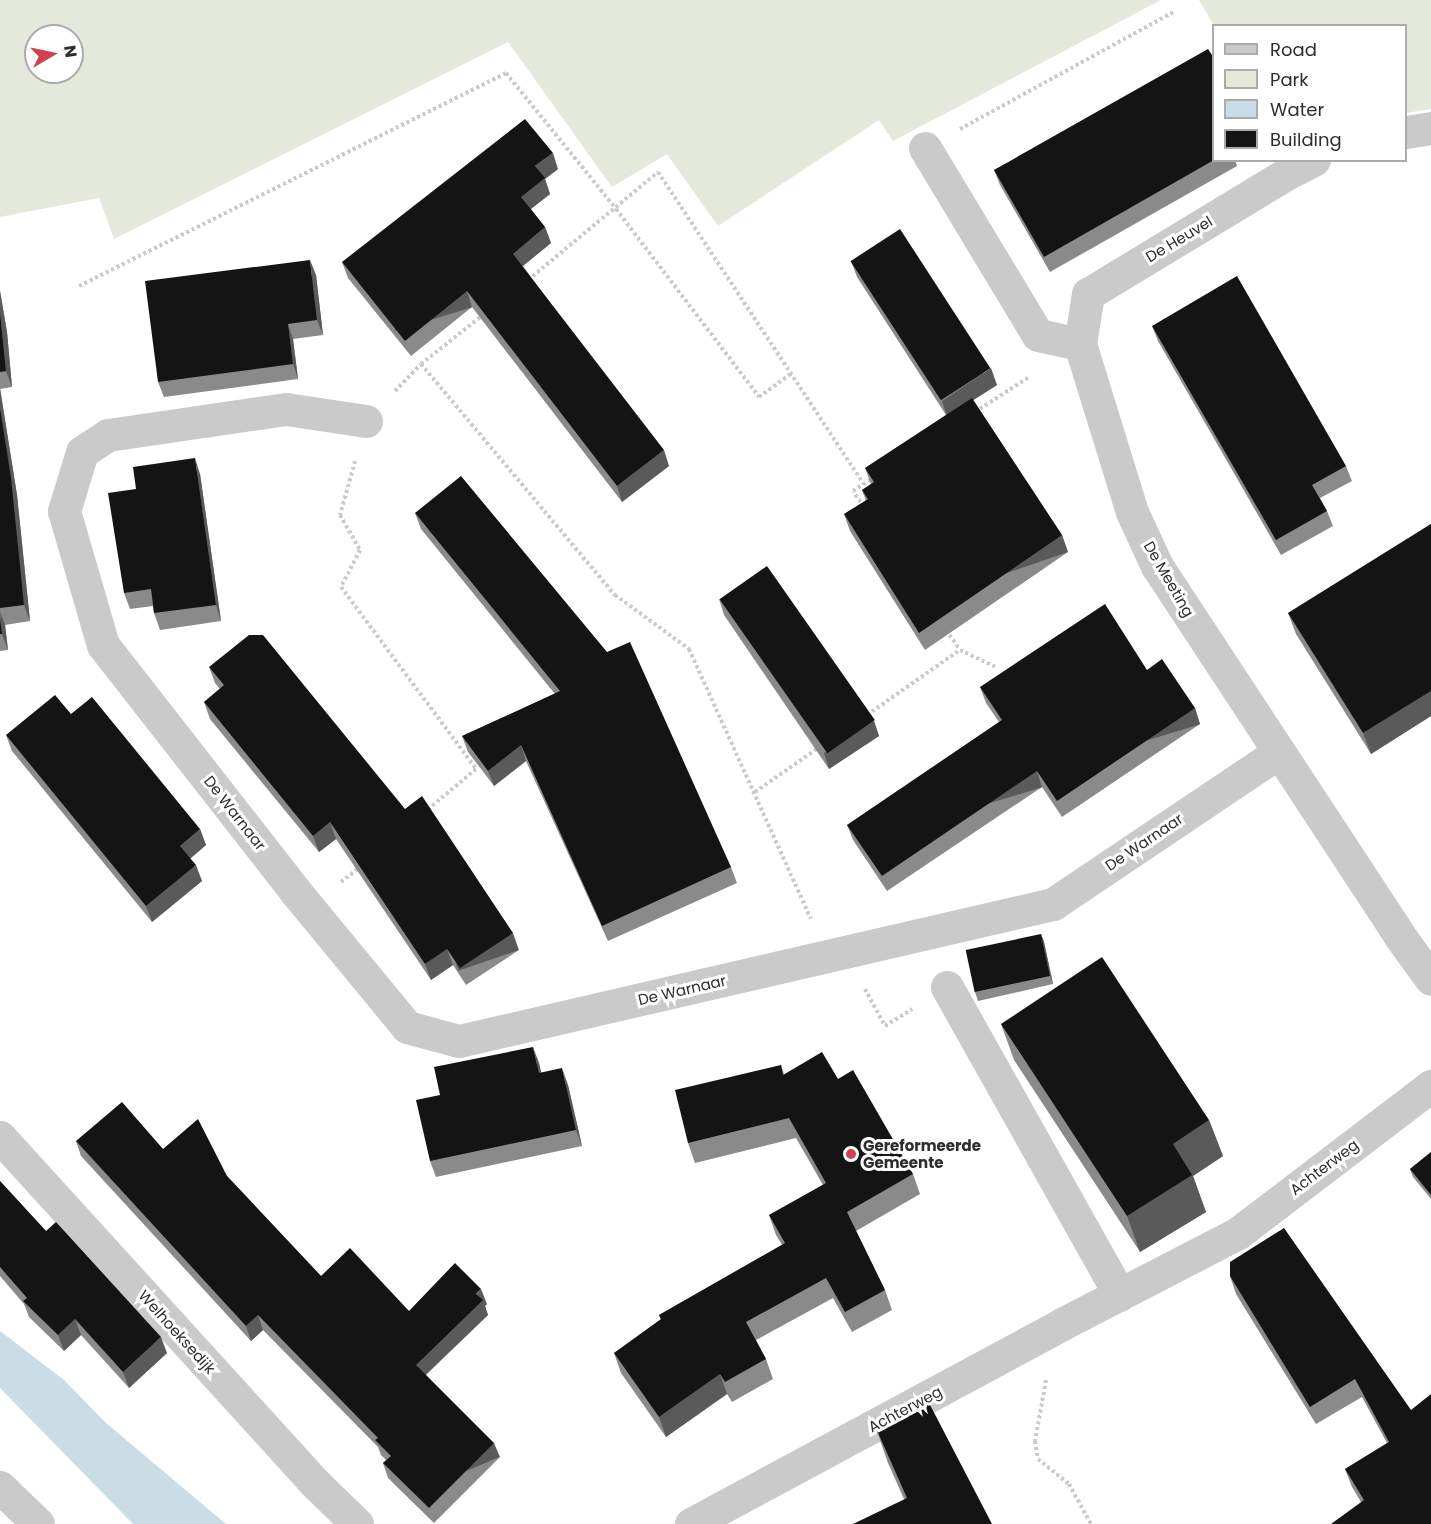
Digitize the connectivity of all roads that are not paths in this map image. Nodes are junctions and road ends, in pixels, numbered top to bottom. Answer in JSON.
{"nodes":[{"id":1,"x":1431,"y":128,"type":"edge"},
{"id":2,"x":1407,"y":132,"type":"edge"},
{"id":3,"x":925,"y":148,"type":"road end"},
{"id":4,"x":1310,"y":162,"type":"edge"},
{"id":5,"x":1080,"y":344,"type":"junction"},
{"id":6,"x":366,"y":421,"type":"road end"},
{"id":7,"x":1279,"y":752,"type":"junction"},
{"id":8,"x":1431,"y":979,"type":"edge"},
{"id":9,"x":946,"y":987,"type":"road end"},
{"id":10,"x":1431,"y":1086,"type":"edge"},
{"id":11,"x":0,"y":1137,"type":"edge"},
{"id":12,"x":1120,"y":1295,"type":"junction"},
{"id":13,"x":0,"y":1487,"type":"edge"},
{"id":14,"x":38,"y":1524,"type":"edge"},
{"id":15,"x":357,"y":1524,"type":"edge"},
{"id":16,"x":691,"y":1524,"type":"edge"}],
"edges":[{"from":1,"to":2,"type":"street"},
{"from":3,"to":5,"type":"street"},
{"from":4,"to":5,"type":"street","name":"De Heuvel"},
{"from":5,"to":7,"type":"street","name":"De Meeting"},
{"from":6,"to":7,"type":"street","name":"De Warnaar"},
{"from":7,"to":8,"type":"street","name":"De Meeting"},
{"from":9,"to":12,"type":"street"},
{"from":10,"to":12,"type":"street","name":"Achterweg"},
{"from":11,"to":15,"type":"street","name":"Welhoeksedijk"},
{"from":12,"to":16,"type":"street","name":"Achterweg"},
{"from":13,"to":14,"type":"street"}]}
